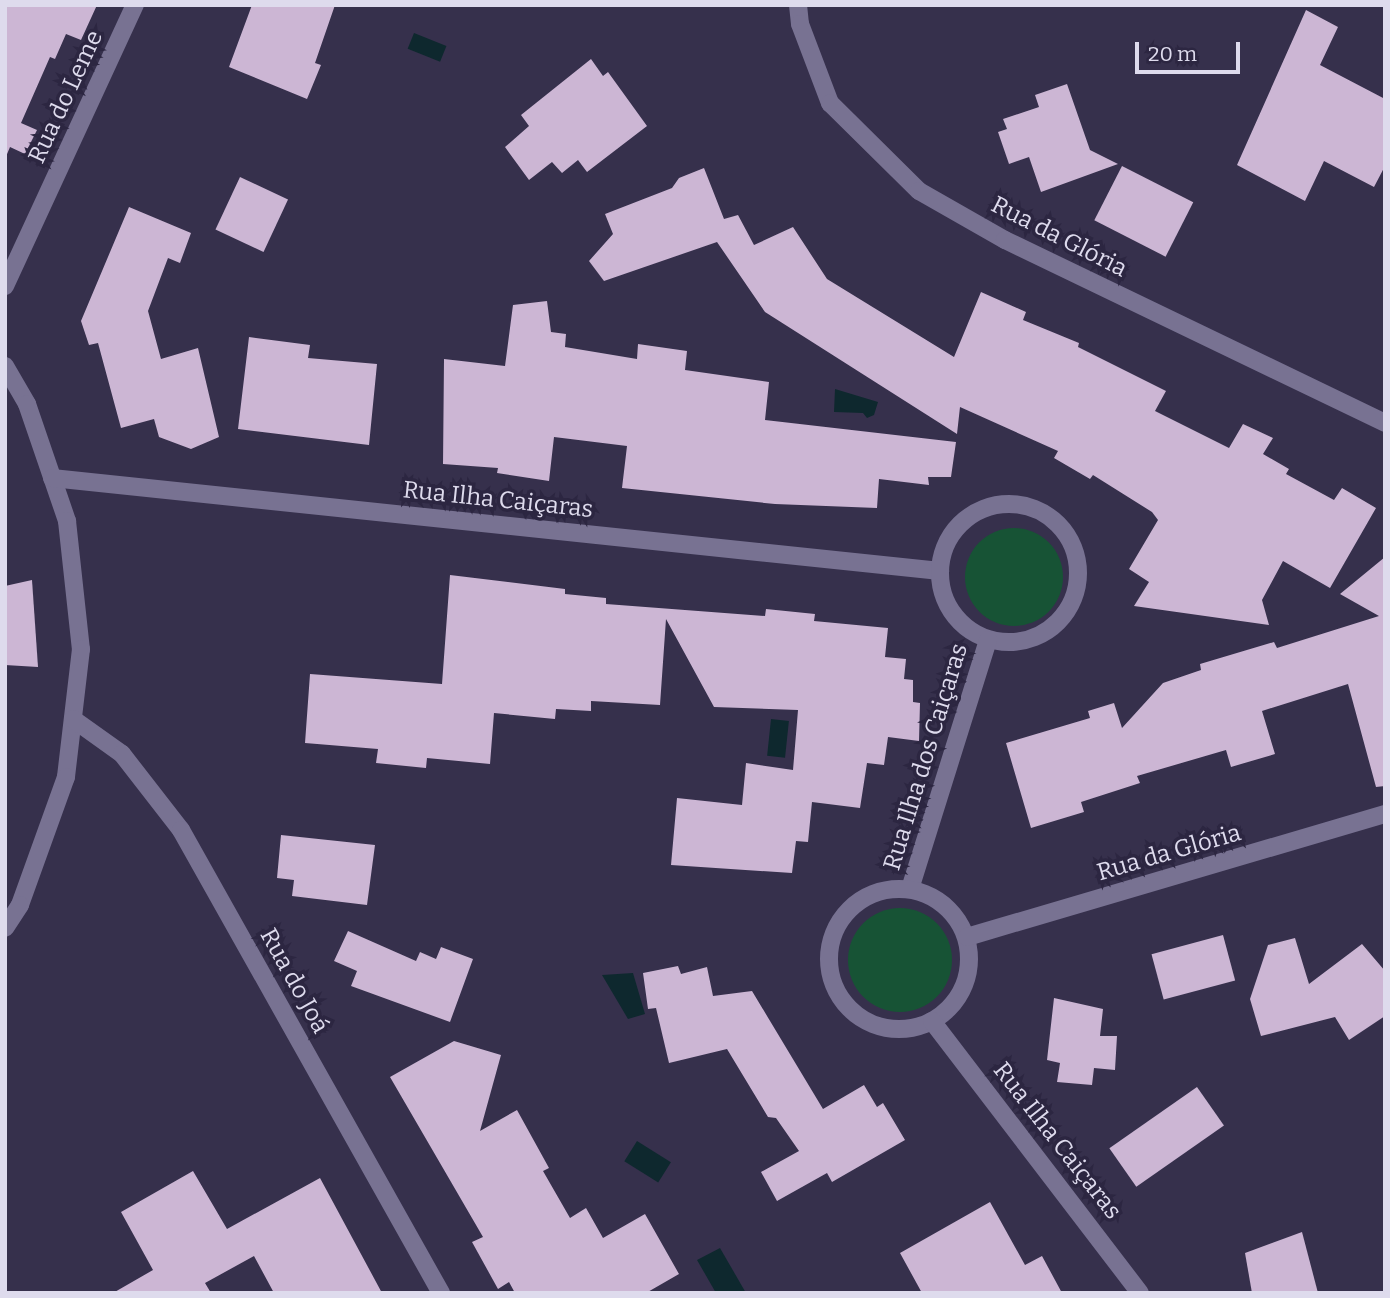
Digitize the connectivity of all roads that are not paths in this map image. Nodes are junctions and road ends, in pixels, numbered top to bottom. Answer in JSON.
{"nodes":[{"id":1,"x":135,"y":5,"type":"edge"},
{"id":2,"x":798,"y":5,"type":"edge"},
{"id":3,"x":5,"y":286,"type":"edge"},
{"id":4,"x":5,"y":366,"type":"edge"},
{"id":5,"x":1385,"y":423,"type":"edge"},
{"id":6,"x":52,"y":478,"type":"junction"},
{"id":7,"x":940,"y":571,"type":"junction"},
{"id":8,"x":988,"y":640,"type":"junction"},
{"id":9,"x":73,"y":719,"type":"junction"},
{"id":10,"x":1385,"y":814,"type":"edge"},
{"id":11,"x":910,"y":889,"type":"junction"},
{"id":12,"x":5,"y":928,"type":"edge"},
{"id":13,"x":967,"y":937,"type":"junction"},
{"id":14,"x":932,"y":1021,"type":"junction"},
{"id":15,"x":441,"y":1293,"type":"edge"},
{"id":16,"x":1140,"y":1293,"type":"edge"}],
"edges":[{"from":1,"to":3,"type":"street","name":"Rua do Leme"},
{"from":2,"to":5,"type":"street","name":"Rua da Glória"},
{"from":4,"to":6,"type":"street"},
{"from":6,"to":7,"type":"street","name":"Rua Ilha Caiçaras"},
{"from":6,"to":9,"type":"street"},
{"from":7,"to":8,"type":"street"},
{"from":7,"to":8,"type":"street"},
{"from":8,"to":11,"type":"street","name":"Rua Ilha dos Caiçaras"},
{"from":9,"to":12,"type":"street"},
{"from":9,"to":15,"type":"street","name":"Rua do Joá"},
{"from":10,"to":13,"type":"street","name":"Rua da Glória"},
{"from":11,"to":13,"type":"street"},
{"from":11,"to":14,"type":"street"},
{"from":13,"to":14,"type":"street"},
{"from":14,"to":16,"type":"street","name":"Rua Ilha Caiçaras"}]}
